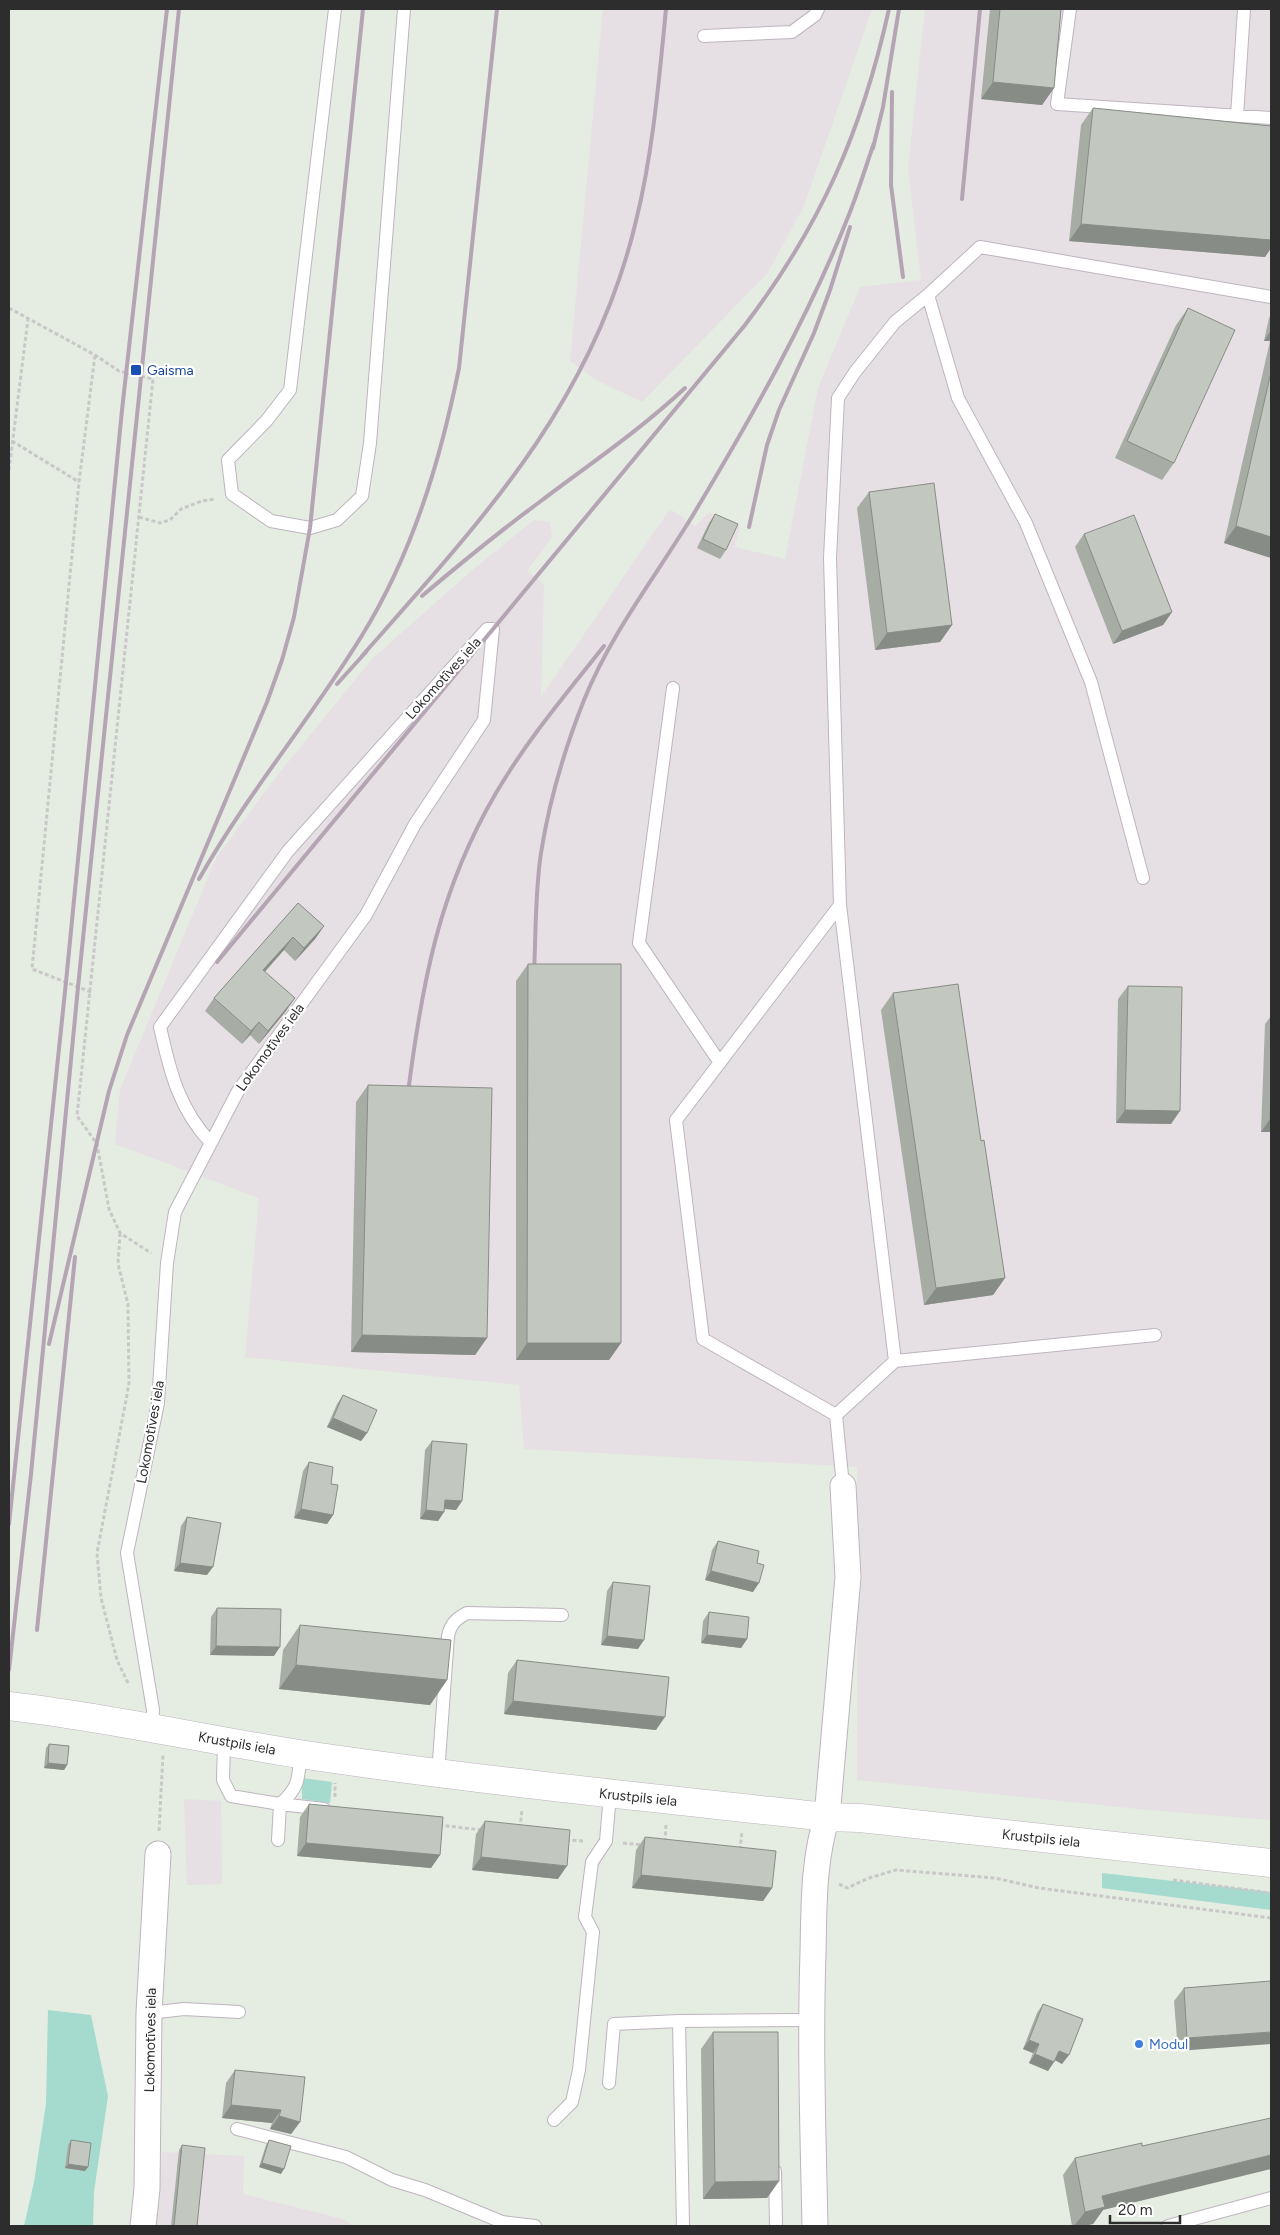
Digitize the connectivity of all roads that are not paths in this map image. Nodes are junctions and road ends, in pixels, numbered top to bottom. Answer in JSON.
{"nodes":[{"id":1,"x":335,"y":9,"type":"edge"},
{"id":2,"x":404,"y":9,"type":"edge"},
{"id":3,"x":818,"y":9,"type":"edge"},
{"id":4,"x":1070,"y":9,"type":"edge"},
{"id":5,"x":1244,"y":9,"type":"edge"},
{"id":6,"x":704,"y":36,"type":"dead end"},
{"id":7,"x":1238,"y":116,"type":"junction"},
{"id":8,"x":1271,"y":118,"type":"edge"},
{"id":9,"x":928,"y":295,"type":"junction"},
{"id":10,"x":1271,"y":297,"type":"edge"},
{"id":11,"x":673,"y":688,"type":"dead end"},
{"id":12,"x":1143,"y":878,"type":"dead end"},
{"id":13,"x":840,"y":905,"type":"junction"},
{"id":14,"x":720,"y":1063,"type":"junction"},
{"id":15,"x":211,"y":1143,"type":"junction"},
{"id":16,"x":1156,"y":1335,"type":"dead end"},
{"id":17,"x":895,"y":1361,"type":"junction"},
{"id":18,"x":836,"y":1415,"type":"junction"},
{"id":19,"x":843,"y":1486,"type":"joint"},
{"id":20,"x":562,"y":1615,"type":"dead end"},
{"id":21,"x":9,"y":1706,"type":"edge"},
{"id":22,"x":152,"y":1728,"type":"junction"},
{"id":23,"x":224,"y":1742,"type":"junction"},
{"id":24,"x":300,"y":1754,"type":"junction"},
{"id":25,"x":438,"y":1774,"type":"junction"},
{"id":26,"x":610,"y":1794,"type":"junction"},
{"id":27,"x":280,"y":1804,"type":"junction"},
{"id":28,"x":327,"y":1809,"type":"edge"},
{"id":29,"x":827,"y":1817,"type":"junction"},
{"id":30,"x":278,"y":1840,"type":"dead end"},
{"id":31,"x":158,"y":1854,"type":"road end"},
{"id":32,"x":1271,"y":1863,"type":"edge"},
{"id":33,"x":150,"y":2012,"type":"junction"},
{"id":34,"x":239,"y":2012,"type":"dead end"},
{"id":35,"x":811,"y":2020,"type":"junction"},
{"id":36,"x":678,"y":2021,"type":"junction"},
{"id":37,"x":609,"y":2083,"type":"dead end"},
{"id":38,"x":554,"y":2120,"type":"dead end"},
{"id":39,"x":237,"y":2129,"type":"dead end"},
{"id":40,"x":775,"y":2158,"type":"edge"},
{"id":41,"x":1271,"y":2198,"type":"edge"},
{"id":42,"x":142,"y":2226,"type":"edge"},
{"id":43,"x":535,"y":2226,"type":"edge"},
{"id":44,"x":683,"y":2226,"type":"edge"},
{"id":45,"x":776,"y":2226,"type":"edge"},
{"id":46,"x":815,"y":2226,"type":"edge"},
{"id":47,"x":1168,"y":2226,"type":"edge"}],
"edges":[{"from":1,"to":2,"type":"lane"},
{"from":3,"to":6,"type":"lane"},
{"from":4,"to":7,"type":"lane"},
{"from":5,"to":7,"type":"lane"},
{"from":7,"to":8,"type":"lane"},
{"from":9,"to":10,"type":"lane"},
{"from":9,"to":12,"type":"lane"},
{"from":9,"to":13,"type":"lane"},
{"from":11,"to":14,"type":"lane"},
{"from":13,"to":14,"type":"lane"},
{"from":13,"to":17,"type":"lane"},
{"from":14,"to":18,"type":"lane"},
{"from":15,"to":15,"type":"lane","name":"Lokomotīves iela"},
{"from":15,"to":22,"type":"lane","name":"Lokomotīves iela"},
{"from":16,"to":17,"type":"lane"},
{"from":17,"to":18,"type":"lane"},
{"from":18,"to":19,"type":"lane"},
{"from":19,"to":29,"type":"street"},
{"from":20,"to":25,"type":"lane"},
{"from":21,"to":22,"type":"street","name":"Krustpils iela"},
{"from":22,"to":23,"type":"street","name":"Krustpils iela"},
{"from":23,"to":24,"type":"street","name":"Krustpils iela"},
{"from":23,"to":27,"type":"lane"},
{"from":24,"to":25,"type":"street","name":"Krustpils iela"},
{"from":24,"to":27,"type":"lane"},
{"from":25,"to":26,"type":"street","name":"Krustpils iela"},
{"from":26,"to":29,"type":"street","name":"Krustpils iela"},
{"from":26,"to":38,"type":"lane"},
{"from":27,"to":28,"type":"lane"},
{"from":27,"to":30,"type":"lane"},
{"from":29,"to":32,"type":"street","name":"Krustpils iela"},
{"from":29,"to":35,"type":"street"},
{"from":31,"to":33,"type":"street","name":"Lokomotīves iela"},
{"from":33,"to":34,"type":"lane"},
{"from":33,"to":42,"type":"street","name":"Lokomotīves iela"},
{"from":35,"to":36,"type":"lane"},
{"from":35,"to":46,"type":"street"},
{"from":36,"to":37,"type":"lane"},
{"from":36,"to":44,"type":"lane"},
{"from":39,"to":43,"type":"lane"},
{"from":40,"to":45,"type":"lane"},
{"from":41,"to":47,"type":"lane"}]}
